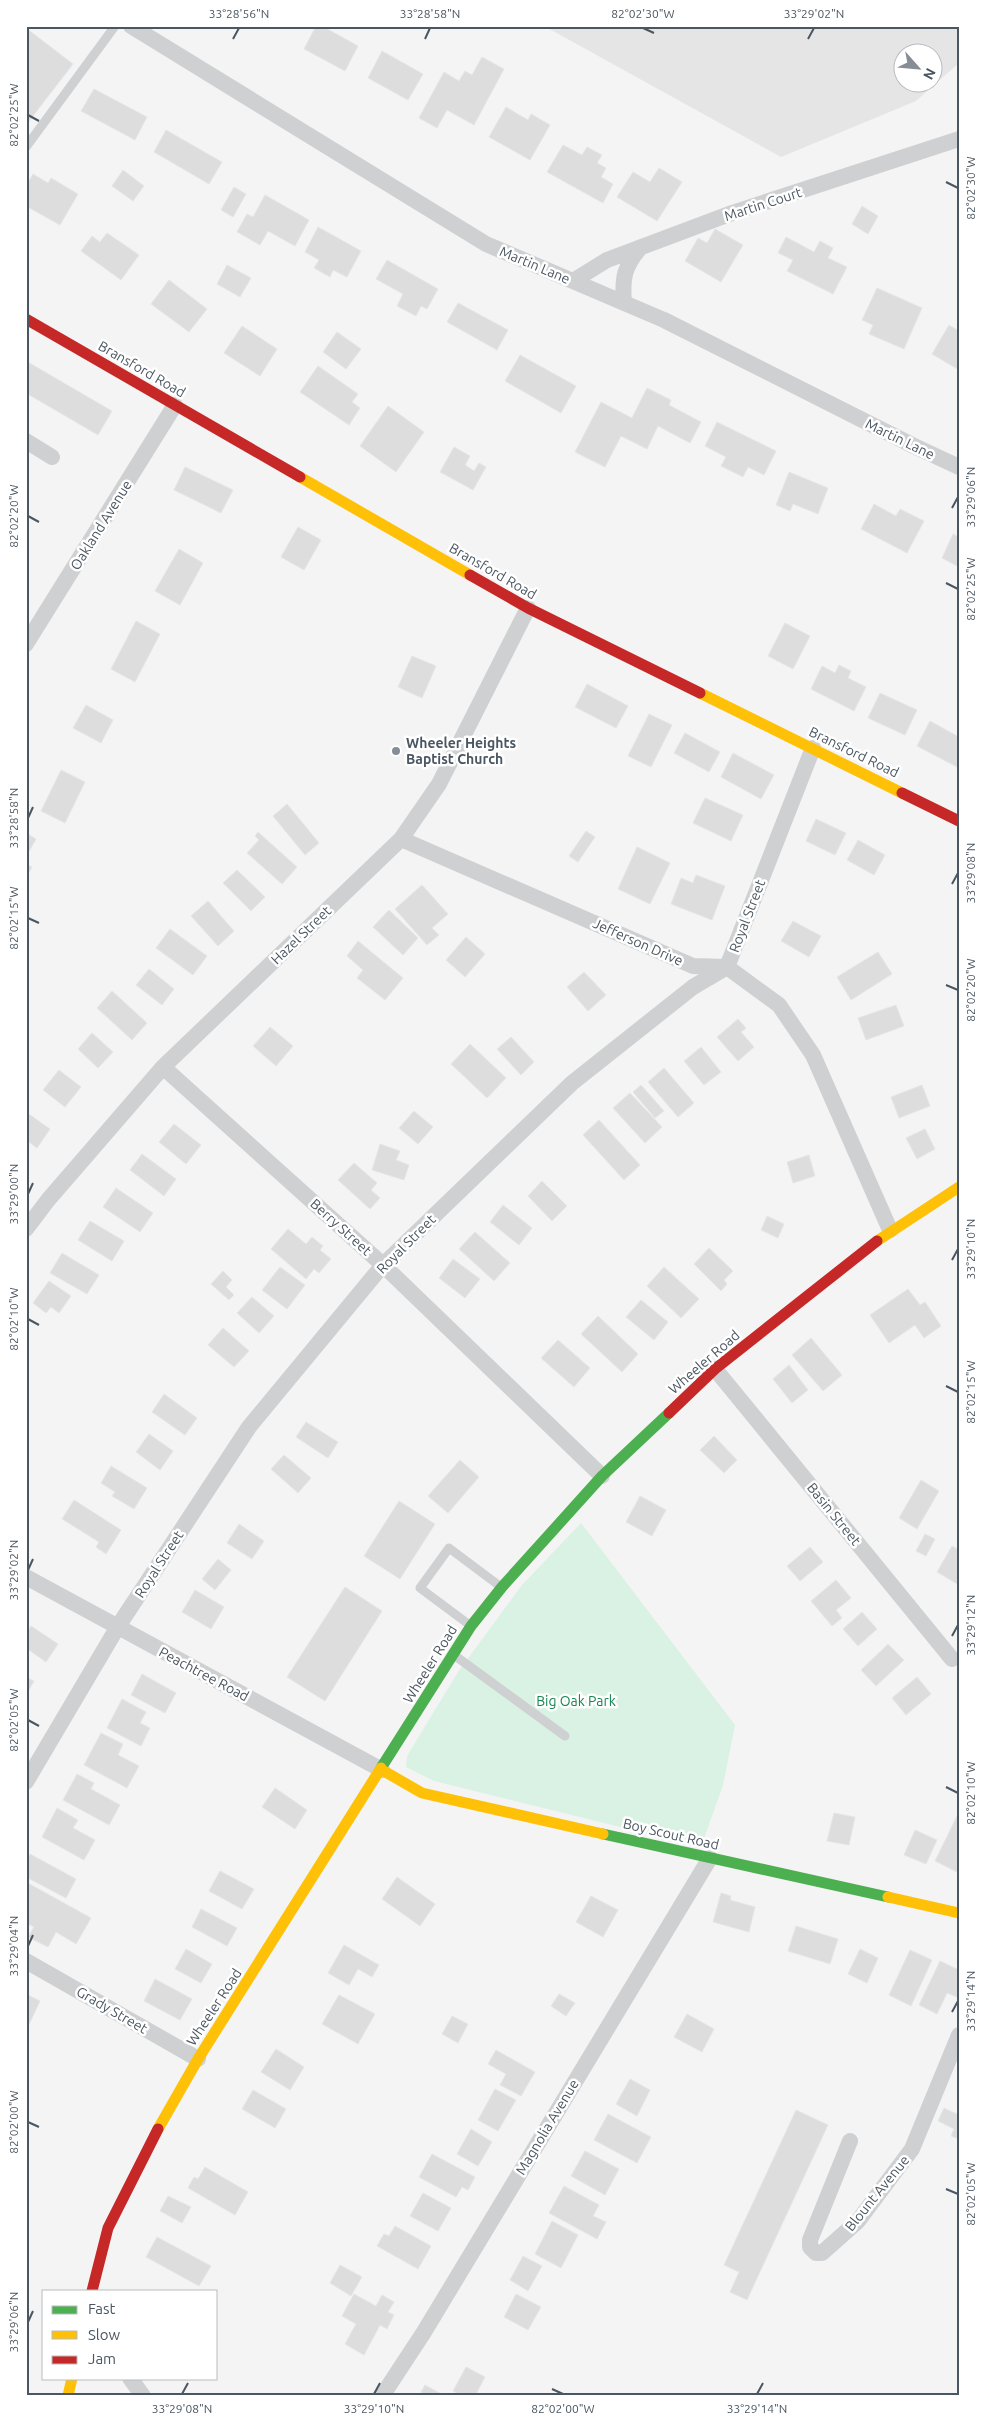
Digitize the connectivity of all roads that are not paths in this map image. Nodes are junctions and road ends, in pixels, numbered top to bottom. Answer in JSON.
{"nodes":[{"id":1,"x":115,"y":26,"type":"edge"},
{"id":2,"x":133,"y":27,"type":"edge"},
{"id":3,"x":959,"y":139,"type":"edge"},
{"id":4,"x":26,"y":147,"type":"edge"},
{"id":5,"x":641,"y":247,"type":"junction"},
{"id":6,"x":573,"y":281,"type":"junction"},
{"id":7,"x":624,"y":303,"type":"junction"},
{"id":8,"x":26,"y":319,"type":"edge"},
{"id":9,"x":175,"y":406,"type":"junction"},
{"id":10,"x":26,"y":441,"type":"edge"},
{"id":11,"x":52,"y":457,"type":"dead end"},
{"id":12,"x":959,"y":467,"type":"edge"},
{"id":13,"x":528,"y":608,"type":"junction"},
{"id":14,"x":26,"y":644,"type":"edge"},
{"id":15,"x":813,"y":748,"type":"junction"},
{"id":16,"x":959,"y":821,"type":"edge"},
{"id":17,"x":401,"y":839,"type":"junction"},
{"id":18,"x":727,"y":967,"type":"junction"},
{"id":19,"x":163,"y":1067,"type":"junction"},
{"id":20,"x":959,"y":1187,"type":"edge"},
{"id":21,"x":26,"y":1229,"type":"edge"},
{"id":22,"x":890,"y":1230,"type":"junction"},
{"id":23,"x":383,"y":1265,"type":"junction"},
{"id":24,"x":715,"y":1369,"type":"junction"},
{"id":25,"x":602,"y":1476,"type":"junction"},
{"id":26,"x":26,"y":1577,"type":"edge"},
{"id":27,"x":502,"y":1587,"type":"junction"},
{"id":28,"x":472,"y":1626,"type":"junction"},
{"id":29,"x":117,"y":1628,"type":"junction"},
{"id":30,"x":454,"y":1655,"type":"junction"},
{"id":31,"x":952,"y":1659,"type":"dead end"},
{"id":32,"x":565,"y":1736,"type":"dead end"},
{"id":33,"x":382,"y":1770,"type":"junction"},
{"id":34,"x":26,"y":1782,"type":"edge"},
{"id":35,"x":710,"y":1858,"type":"junction"},
{"id":36,"x":959,"y":1913,"type":"edge"},
{"id":37,"x":26,"y":1961,"type":"edge"},
{"id":38,"x":959,"y":2035,"type":"edge"},
{"id":39,"x":198,"y":2059,"type":"junction"},
{"id":40,"x":850,"y":2141,"type":"dead end"},
{"id":41,"x":92,"y":2290,"type":"edge"},
{"id":42,"x":72,"y":2380,"type":"edge"},
{"id":43,"x":131,"y":2380,"type":"edge"},
{"id":44,"x":68,"y":2396,"type":"edge"},
{"id":45,"x":143,"y":2396,"type":"edge"},
{"id":46,"x":382,"y":2396,"type":"edge"}],
"edges":[{"from":1,"to":4,"type":"lane"},
{"from":2,"to":6,"type":"street","name":"Martin Lane"},
{"from":3,"to":5,"type":"street","name":"Martin Court"},
{"from":5,"to":6,"type":"street","name":"Martin Court"},
{"from":5,"to":7,"type":"street"},
{"from":6,"to":7,"type":"street","name":"Martin Lane"},
{"from":7,"to":12,"type":"street","name":"Martin Lane"},
{"from":8,"to":9,"type":"street","name":"Bransford Road"},
{"from":9,"to":13,"type":"street","name":"Bransford Road"},
{"from":9,"to":14,"type":"street","name":"Oakland Avenue"},
{"from":10,"to":11,"type":"street"},
{"from":13,"to":15,"type":"street","name":"Bransford Road"},
{"from":13,"to":17,"type":"street","name":"Hazel Street"},
{"from":15,"to":16,"type":"street","name":"Bransford Road"},
{"from":15,"to":18,"type":"street","name":"Royal Street"},
{"from":17,"to":18,"type":"street","name":"Jefferson Drive"},
{"from":17,"to":19,"type":"street","name":"Hazel Street"},
{"from":18,"to":22,"type":"street"},
{"from":18,"to":23,"type":"street","name":"Royal Street"},
{"from":19,"to":21,"type":"street","name":"Hazel Street"},
{"from":19,"to":23,"type":"street","name":"Berry Street"},
{"from":20,"to":22,"type":"street","name":"Wheeler Road"},
{"from":22,"to":24,"type":"street","name":"Wheeler Road"},
{"from":23,"to":25,"type":"street","name":"Berry Street"},
{"from":23,"to":29,"type":"street","name":"Royal Street"},
{"from":24,"to":25,"type":"street","name":"Wheeler Road"},
{"from":24,"to":31,"type":"street","name":"Basin Street"},
{"from":25,"to":27,"type":"street","name":"Wheeler Road"},
{"from":26,"to":29,"type":"street","name":"Peachtree Road"},
{"from":27,"to":28,"type":"street","name":"Wheeler Road"},
{"from":27,"to":28,"type":"lane"},
{"from":28,"to":30,"type":"street","name":"Wheeler Road"},
{"from":29,"to":33,"type":"street","name":"Peachtree Road"},
{"from":29,"to":34,"type":"street","name":"Royal Street"},
{"from":30,"to":32,"type":"lane"},
{"from":30,"to":33,"type":"street","name":"Wheeler Road"},
{"from":33,"to":35,"type":"street","name":"Boy Scout Road"},
{"from":33,"to":39,"type":"street","name":"Wheeler Road"},
{"from":35,"to":36,"type":"street","name":"Boy Scout Road"},
{"from":35,"to":46,"type":"street","name":"Magnolia Avenue"},
{"from":37,"to":39,"type":"street","name":"Grady Street"},
{"from":38,"to":40,"type":"street","name":"Blount Avenue"},
{"from":39,"to":41,"type":"street","name":"Wheeler Road"},
{"from":42,"to":44,"type":"street"},
{"from":43,"to":45,"type":"street"}]}
